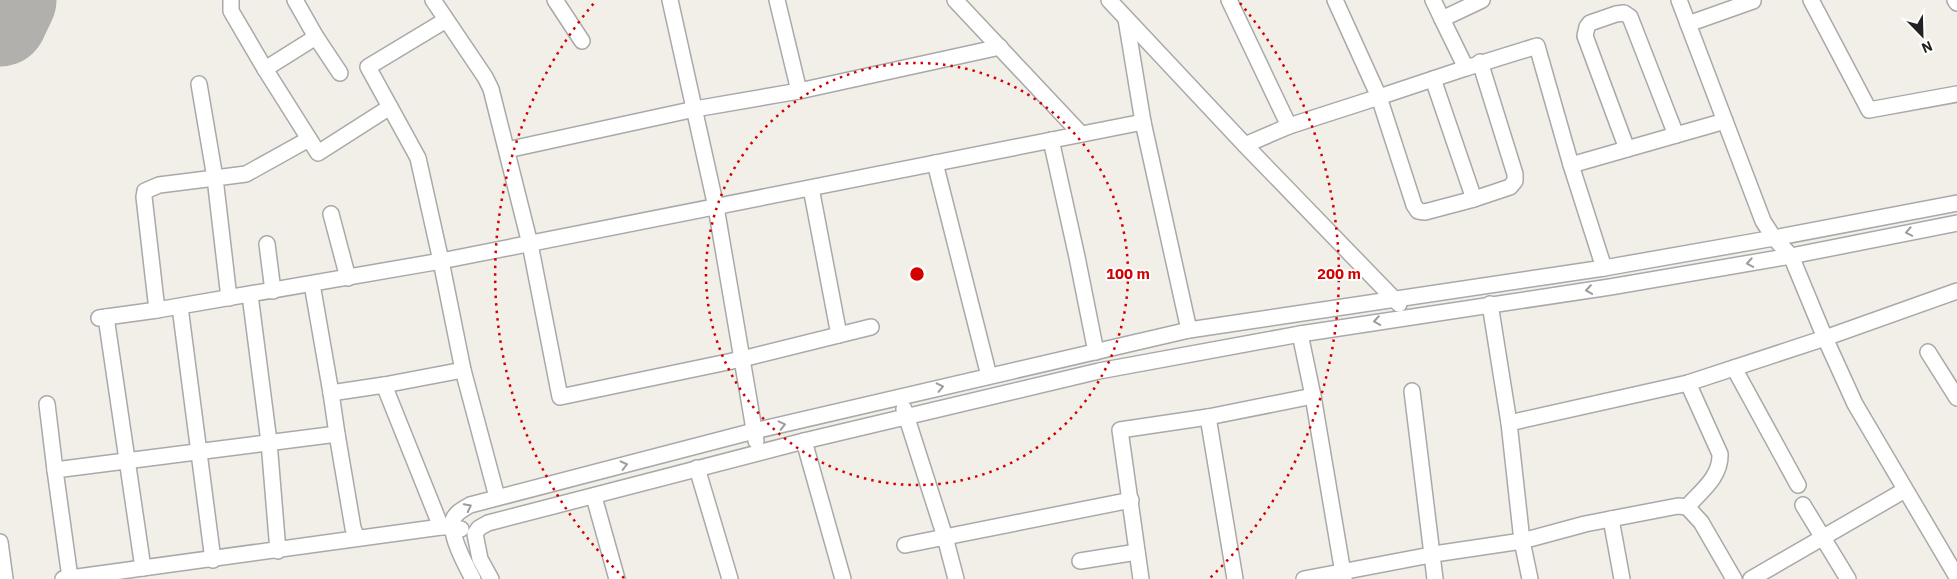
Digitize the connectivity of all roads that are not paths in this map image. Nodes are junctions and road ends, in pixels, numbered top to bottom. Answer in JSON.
{"nodes":[{"id":1,"x":231,"y":0,"type":"edge"},
{"id":2,"x":295,"y":0,"type":"edge"},
{"id":3,"x":433,"y":0,"type":"edge"},
{"id":4,"x":554,"y":0,"type":"edge"},
{"id":5,"x":670,"y":0,"type":"edge"},
{"id":6,"x":777,"y":0,"type":"edge"},
{"id":7,"x":955,"y":0,"type":"edge"},
{"id":8,"x":1109,"y":0,"type":"edge"},
{"id":9,"x":1229,"y":0,"type":"edge"},
{"id":10,"x":1335,"y":0,"type":"edge"},
{"id":11,"x":1433,"y":0,"type":"edge"},
{"id":12,"x":1482,"y":0,"type":"edge"},
{"id":13,"x":1679,"y":0,"type":"edge"},
{"id":14,"x":1811,"y":0,"type":"edge"},
{"id":15,"x":1753,"y":1,"type":"edge"},
{"id":16,"x":1126,"y":19,"type":"junction"},
{"id":17,"x":1442,"y":19,"type":"junction"},
{"id":18,"x":446,"y":20,"type":"junction"},
{"id":19,"x":1688,"y":24,"type":"junction"},
{"id":20,"x":316,"y":37,"type":"junction"},
{"id":21,"x":582,"y":41,"type":"dead end"},
{"id":22,"x":1000,"y":47,"type":"junction"},
{"id":23,"x":1480,"y":62,"type":"junction"},
{"id":24,"x":1466,"y":68,"type":"junction"},
{"id":25,"x":265,"y":69,"type":"junction"},
{"id":26,"x":340,"y":73,"type":"dead end"},
{"id":27,"x":1433,"y":79,"type":"junction"},
{"id":28,"x":199,"y":84,"type":"dead end"},
{"id":29,"x":799,"y":91,"type":"junction"},
{"id":30,"x":1957,"y":94,"type":"edge"},
{"id":31,"x":1379,"y":97,"type":"junction"},
{"id":32,"x":390,"y":107,"type":"junction"},
{"id":33,"x":695,"y":109,"type":"junction"},
{"id":34,"x":1725,"y":121,"type":"junction"},
{"id":35,"x":1143,"y":122,"type":"junction"},
{"id":36,"x":1289,"y":126,"type":"junction"},
{"id":37,"x":1080,"y":134,"type":"junction"},
{"id":38,"x":1676,"y":135,"type":"junction"},
{"id":39,"x":309,"y":139,"type":"junction"},
{"id":40,"x":1051,"y":140,"type":"junction"},
{"id":41,"x":1245,"y":145,"type":"junction"},
{"id":42,"x":1627,"y":149,"type":"junction"},
{"id":43,"x":507,"y":150,"type":"junction"},
{"id":44,"x":935,"y":164,"type":"junction"},
{"id":45,"x":1571,"y":165,"type":"junction"},
{"id":46,"x":215,"y":178,"type":"junction"},
{"id":47,"x":811,"y":188,"type":"junction"},
{"id":48,"x":1474,"y":199,"type":"junction"},
{"id":49,"x":1957,"y":203,"type":"edge"},
{"id":50,"x":716,"y":207,"type":"junction"},
{"id":51,"x":331,"y":214,"type":"dead end"},
{"id":52,"x":1957,"y":223,"type":"edge"},
{"id":53,"x":1774,"y":238,"type":"junction"},
{"id":54,"x":268,"y":244,"type":"dead end"},
{"id":55,"x":530,"y":244,"type":"junction"},
{"id":56,"x":1792,"y":256,"type":"junction"},
{"id":57,"x":441,"y":261,"type":"junction"},
{"id":58,"x":1604,"y":268,"type":"junction"},
{"id":59,"x":348,"y":278,"type":"junction"},
{"id":60,"x":312,"y":284,"type":"junction"},
{"id":61,"x":272,"y":291,"type":"junction"},
{"id":62,"x":1957,"y":291,"type":"edge"},
{"id":63,"x":250,"y":295,"type":"junction"},
{"id":64,"x":229,"y":298,"type":"junction"},
{"id":65,"x":1393,"y":298,"type":"junction"},
{"id":66,"x":1490,"y":304,"type":"junction"},
{"id":67,"x":180,"y":307,"type":"junction"},
{"id":68,"x":157,"y":310,"type":"junction"},
{"id":69,"x":1410,"y":316,"type":"junction"},
{"id":70,"x":871,"y":327,"type":"dead end"},
{"id":71,"x":1189,"y":330,"type":"junction"},
{"id":72,"x":1300,"y":334,"type":"junction"},
{"id":73,"x":839,"y":335,"type":"junction"},
{"id":74,"x":1825,"y":338,"type":"junction"},
{"id":75,"x":1096,"y":352,"type":"junction"},
{"id":76,"x":1928,"y":352,"type":"dead end"},
{"id":77,"x":742,"y":359,"type":"junction"},
{"id":78,"x":1734,"y":368,"type":"junction"},
{"id":79,"x":463,"y":370,"type":"junction"},
{"id":80,"x":990,"y":376,"type":"junction"},
{"id":81,"x":1688,"y":383,"type":"junction"},
{"id":82,"x":384,"y":385,"type":"junction"},
{"id":83,"x":1412,"y":391,"type":"dead end"},
{"id":84,"x":331,"y":393,"type":"junction"},
{"id":85,"x":1313,"y":396,"type":"junction"},
{"id":86,"x":900,"y":397,"type":"junction"},
{"id":87,"x":1957,"y":398,"type":"edge"},
{"id":88,"x":47,"y":404,"type":"dead end"},
{"id":89,"x":906,"y":416,"type":"junction"},
{"id":90,"x":1208,"y":417,"type":"junction"},
{"id":91,"x":1509,"y":423,"type":"junction"},
{"id":92,"x":754,"y":431,"type":"junction"},
{"id":93,"x":337,"y":434,"type":"junction"},
{"id":94,"x":804,"y":441,"type":"junction"},
{"id":95,"x":270,"y":442,"type":"junction"},
{"id":96,"x":199,"y":451,"type":"junction"},
{"id":97,"x":758,"y":453,"type":"junction"},
{"id":98,"x":126,"y":461,"type":"junction"},
{"id":99,"x":697,"y":468,"type":"junction"},
{"id":100,"x":55,"y":470,"type":"junction"},
{"id":101,"x":1798,"y":485,"type":"dead end"},
{"id":102,"x":1905,"y":490,"type":"junction"},
{"id":103,"x":497,"y":497,"type":"junction"},
{"id":104,"x":594,"y":497,"type":"junction"},
{"id":105,"x":1131,"y":500,"type":"junction"},
{"id":106,"x":1803,"y":505,"type":"dead end"},
{"id":107,"x":1687,"y":507,"type":"junction"},
{"id":108,"x":1611,"y":519,"type":"junction"},
{"id":109,"x":447,"y":527,"type":"junction"},
{"id":110,"x":474,"y":534,"type":"junction"},
{"id":111,"x":945,"y":537,"type":"junction"},
{"id":112,"x":357,"y":538,"type":"junction"},
{"id":113,"x":1823,"y":538,"type":"junction"},
{"id":114,"x":1522,"y":541,"type":"junction"},
{"id":115,"x":0,"y":542,"type":"edge"},
{"id":116,"x":905,"y":545,"type":"dead end"},
{"id":117,"x":278,"y":550,"type":"junction"},
{"id":118,"x":1137,"y":552,"type":"junction"},
{"id":119,"x":1431,"y":556,"type":"junction"},
{"id":120,"x":212,"y":560,"type":"junction"},
{"id":121,"x":1080,"y":561,"type":"dead end"},
{"id":122,"x":143,"y":568,"type":"junction"},
{"id":123,"x":1343,"y":576,"type":"edge"},
{"id":124,"x":1957,"y":577,"type":"edge"},
{"id":125,"x":67,"y":578,"type":"edge"},
{"id":126,"x":5,"y":579,"type":"edge"},
{"id":127,"x":473,"y":579,"type":"edge"},
{"id":128,"x":491,"y":579,"type":"edge"},
{"id":129,"x":617,"y":579,"type":"edge"},
{"id":130,"x":730,"y":579,"type":"edge"},
{"id":131,"x":843,"y":579,"type":"edge"},
{"id":132,"x":956,"y":579,"type":"edge"},
{"id":133,"x":1141,"y":579,"type":"edge"},
{"id":134,"x":1235,"y":579,"type":"edge"},
{"id":135,"x":1304,"y":579,"type":"edge"},
{"id":136,"x":1435,"y":579,"type":"edge"},
{"id":137,"x":1530,"y":579,"type":"edge"},
{"id":138,"x":1622,"y":579,"type":"edge"},
{"id":139,"x":1734,"y":579,"type":"edge"},
{"id":140,"x":1751,"y":579,"type":"edge"},
{"id":141,"x":1848,"y":579,"type":"edge"}],
"edges":[{"from":1,"to":25,"type":"street"},
{"from":2,"to":20,"type":"street"},
{"from":3,"to":18,"type":"street"},
{"from":4,"to":21,"type":"street"},
{"from":5,"to":33,"type":"street"},
{"from":6,"to":29,"type":"street"},
{"from":7,"to":22,"type":"street"},
{"from":8,"to":16,"type":"street"},
{"from":9,"to":36,"type":"street"},
{"from":10,"to":31,"type":"street"},
{"from":11,"to":17,"type":"street"},
{"from":12,"to":17,"type":"street"},
{"from":13,"to":19,"type":"street"},
{"from":14,"to":30,"type":"street"},
{"from":15,"to":19,"type":"street"},
{"from":16,"to":35,"type":"street"},
{"from":16,"to":41,"type":"street"},
{"from":17,"to":24,"type":"street"},
{"from":18,"to":32,"type":"street"},
{"from":18,"to":43,"type":"street"},
{"from":19,"to":34,"type":"street"},
{"from":20,"to":25,"type":"street"},
{"from":20,"to":26,"type":"street"},
{"from":22,"to":29,"type":"street"},
{"from":22,"to":37,"type":"street"},
{"from":23,"to":24,"type":"street"},
{"from":23,"to":45,"type":"street"},
{"from":23,"to":48,"type":"street"},
{"from":24,"to":27,"type":"street"},
{"from":25,"to":39,"type":"street"},
{"from":27,"to":31,"type":"street"},
{"from":27,"to":48,"type":"street"},
{"from":28,"to":46,"type":"street"},
{"from":29,"to":33,"type":"street"},
{"from":31,"to":36,"type":"street"},
{"from":31,"to":48,"type":"street"},
{"from":32,"to":39,"type":"street"},
{"from":32,"to":57,"type":"street"},
{"from":33,"to":43,"type":"street"},
{"from":33,"to":50,"type":"street"},
{"from":34,"to":38,"type":"street"},
{"from":34,"to":53,"type":"street"},
{"from":35,"to":37,"type":"street"},
{"from":35,"to":71,"type":"street"},
{"from":36,"to":41,"type":"street"},
{"from":37,"to":40,"type":"street"},
{"from":38,"to":42,"type":"street"},
{"from":38,"to":42,"type":"street"},
{"from":39,"to":46,"type":"street"},
{"from":40,"to":44,"type":"street"},
{"from":40,"to":75,"type":"street"},
{"from":41,"to":65,"type":"street"},
{"from":42,"to":45,"type":"street"},
{"from":43,"to":55,"type":"street"},
{"from":44,"to":47,"type":"street"},
{"from":44,"to":80,"type":"street"},
{"from":45,"to":58,"type":"street"},
{"from":46,"to":64,"type":"street"},
{"from":46,"to":68,"type":"street"},
{"from":47,"to":50,"type":"street"},
{"from":47,"to":73,"type":"street"},
{"from":49,"to":53,"type":"street"},
{"from":50,"to":55,"type":"street"},
{"from":50,"to":77,"type":"street"},
{"from":51,"to":59,"type":"street"},
{"from":52,"to":56,"type":"street","one_way":true},
{"from":53,"to":56,"type":"street"},
{"from":53,"to":58,"type":"street"},
{"from":54,"to":61,"type":"street"},
{"from":55,"to":57,"type":"street"},
{"from":55,"to":77,"type":"street"},
{"from":56,"to":66,"type":"street","one_way":true},
{"from":56,"to":74,"type":"street"},
{"from":57,"to":59,"type":"street"},
{"from":57,"to":79,"type":"street"},
{"from":58,"to":65,"type":"street"},
{"from":59,"to":60,"type":"street"},
{"from":60,"to":61,"type":"street"},
{"from":60,"to":84,"type":"street"},
{"from":61,"to":63,"type":"street"},
{"from":62,"to":74,"type":"street"},
{"from":63,"to":64,"type":"street"},
{"from":63,"to":95,"type":"street"},
{"from":64,"to":67,"type":"street"},
{"from":65,"to":69,"type":"street"},
{"from":65,"to":71,"type":"street"},
{"from":66,"to":69,"type":"street"},
{"from":66,"to":91,"type":"street"},
{"from":67,"to":68,"type":"street"},
{"from":67,"to":96,"type":"street"},
{"from":68,"to":98,"type":"street"},
{"from":69,"to":72,"type":"street","one_way":true},
{"from":70,"to":73,"type":"street"},
{"from":71,"to":75,"type":"street"},
{"from":72,"to":85,"type":"street"},
{"from":72,"to":89,"type":"street"},
{"from":73,"to":77,"type":"street"},
{"from":74,"to":78,"type":"street"},
{"from":74,"to":102,"type":"street"},
{"from":75,"to":80,"type":"street"},
{"from":76,"to":87,"type":"street"},
{"from":77,"to":92,"type":"street"},
{"from":78,"to":81,"type":"street"},
{"from":78,"to":101,"type":"street"},
{"from":79,"to":82,"type":"street"},
{"from":79,"to":103,"type":"street"},
{"from":86,"to":80,"type":"street","one_way":true},
{"from":81,"to":91,"type":"street"},
{"from":81,"to":107,"type":"street"},
{"from":82,"to":84,"type":"street"},
{"from":82,"to":109,"type":"street"},
{"from":83,"to":119,"type":"street"},
{"from":84,"to":93,"type":"street"},
{"from":85,"to":90,"type":"street"},
{"from":85,"to":123,"type":"street"},
{"from":86,"to":89,"type":"street"},
{"from":92,"to":86,"type":"street","one_way":true},
{"from":88,"to":100,"type":"street"},
{"from":89,"to":94,"type":"street"},
{"from":89,"to":111,"type":"street"},
{"from":90,"to":105,"type":"street"},
{"from":90,"to":134,"type":"street"},
{"from":91,"to":114,"type":"street"},
{"from":92,"to":97,"type":"street"},
{"from":103,"to":92,"type":"street","one_way":true},
{"from":93,"to":95,"type":"street"},
{"from":93,"to":112,"type":"street"},
{"from":94,"to":97,"type":"street"},
{"from":94,"to":131,"type":"street"},
{"from":95,"to":96,"type":"street"},
{"from":95,"to":117,"type":"street"},
{"from":96,"to":98,"type":"street"},
{"from":96,"to":120,"type":"street"},
{"from":97,"to":99,"type":"street"},
{"from":98,"to":100,"type":"street"},
{"from":98,"to":122,"type":"street"},
{"from":99,"to":104,"type":"street"},
{"from":99,"to":130,"type":"street"},
{"from":100,"to":125,"type":"street"},
{"from":102,"to":113,"type":"street"},
{"from":102,"to":124,"type":"street"},
{"from":109,"to":103,"type":"street","one_way":true},
{"from":104,"to":110,"type":"street"},
{"from":104,"to":129,"type":"street"},
{"from":105,"to":111,"type":"street"},
{"from":105,"to":118,"type":"street"},
{"from":106,"to":113,"type":"street"},
{"from":107,"to":108,"type":"street"},
{"from":107,"to":139,"type":"street"},
{"from":108,"to":114,"type":"street"},
{"from":108,"to":138,"type":"street"},
{"from":109,"to":110,"type":"street"},
{"from":109,"to":112,"type":"street"},
{"from":109,"to":127,"type":"street"},
{"from":110,"to":128,"type":"street"},
{"from":111,"to":116,"type":"street"},
{"from":111,"to":132,"type":"street"},
{"from":112,"to":117,"type":"street"},
{"from":113,"to":140,"type":"street"},
{"from":113,"to":141,"type":"street"},
{"from":114,"to":119,"type":"street"},
{"from":114,"to":137,"type":"street"},
{"from":115,"to":126,"type":"street"},
{"from":117,"to":120,"type":"street"},
{"from":118,"to":121,"type":"street"},
{"from":118,"to":133,"type":"street"},
{"from":119,"to":123,"type":"street"},
{"from":119,"to":136,"type":"street"},
{"from":120,"to":122,"type":"street"},
{"from":122,"to":125,"type":"street"},
{"from":123,"to":135,"type":"street"}]}
